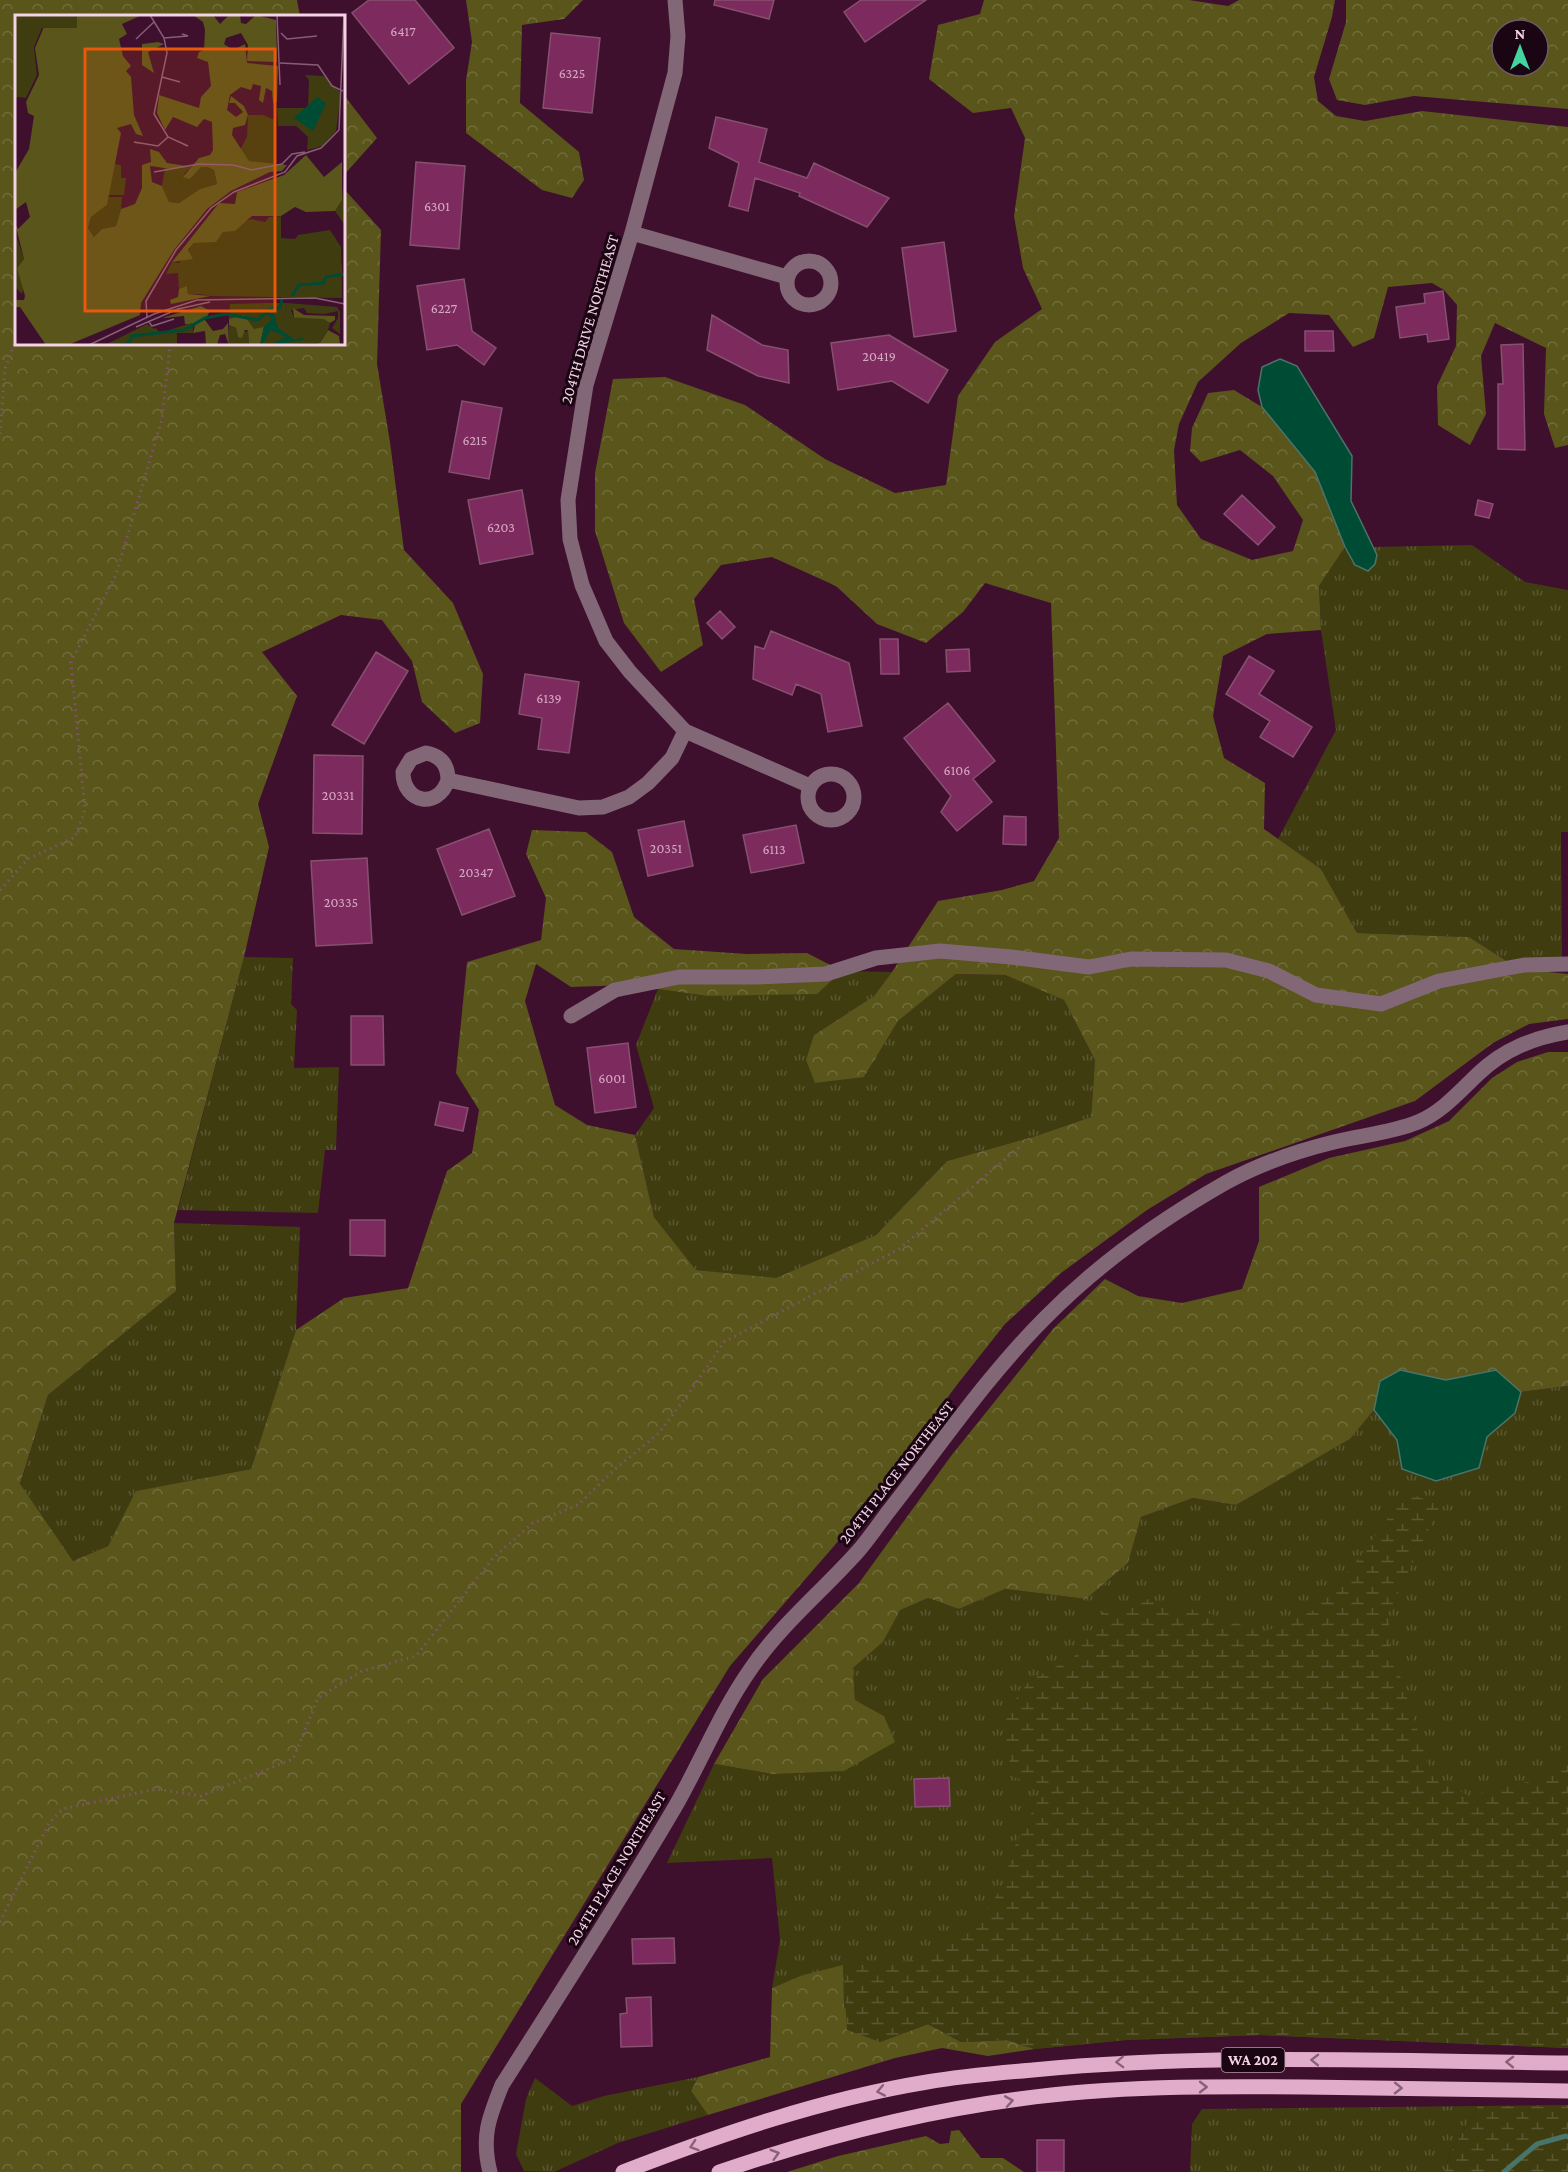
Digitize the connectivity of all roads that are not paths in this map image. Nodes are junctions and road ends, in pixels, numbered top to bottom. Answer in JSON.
{"nodes":[{"id":1,"x":675,"y":0,"type":"edge"},
{"id":2,"x":632,"y":233,"type":"junction"},
{"id":3,"x":787,"y":277,"type":"dead end"},
{"id":4,"x":685,"y":731,"type":"junction"},
{"id":5,"x":448,"y":780,"type":"dead end"},
{"id":6,"x":810,"y":786,"type":"dead end"},
{"id":7,"x":1568,"y":963,"type":"edge"},
{"id":8,"x":571,"y":1016,"type":"dead end"},
{"id":9,"x":1568,"y":1032,"type":"edge"},
{"id":10,"x":1568,"y":2063,"type":"edge"},
{"id":11,"x":1568,"y":2091,"type":"edge"},
{"id":12,"x":490,"y":2172,"type":"edge"},
{"id":13,"x":622,"y":2172,"type":"edge"},
{"id":14,"x":719,"y":2172,"type":"edge"}],
"edges":[{"from":1,"to":2,"type":"street","name":"204TH DRIVE NORTHEAST"},
{"from":2,"to":3,"type":"street"},
{"from":2,"to":4,"type":"street","name":"204TH DRIVE NORTHEAST"},
{"from":4,"to":5,"type":"street"},
{"from":4,"to":6,"type":"street","name":"204TH DRIVE NORTHEAST"},
{"from":7,"to":8,"type":"street"},
{"from":9,"to":12,"type":"street","name":"204TH PLACE NORTHEAST"},
{"from":10,"to":13,"type":"main road","number":"WA 202","one_way":true},
{"from":14,"to":11,"type":"main road","number":"WA 202","one_way":true}]}
